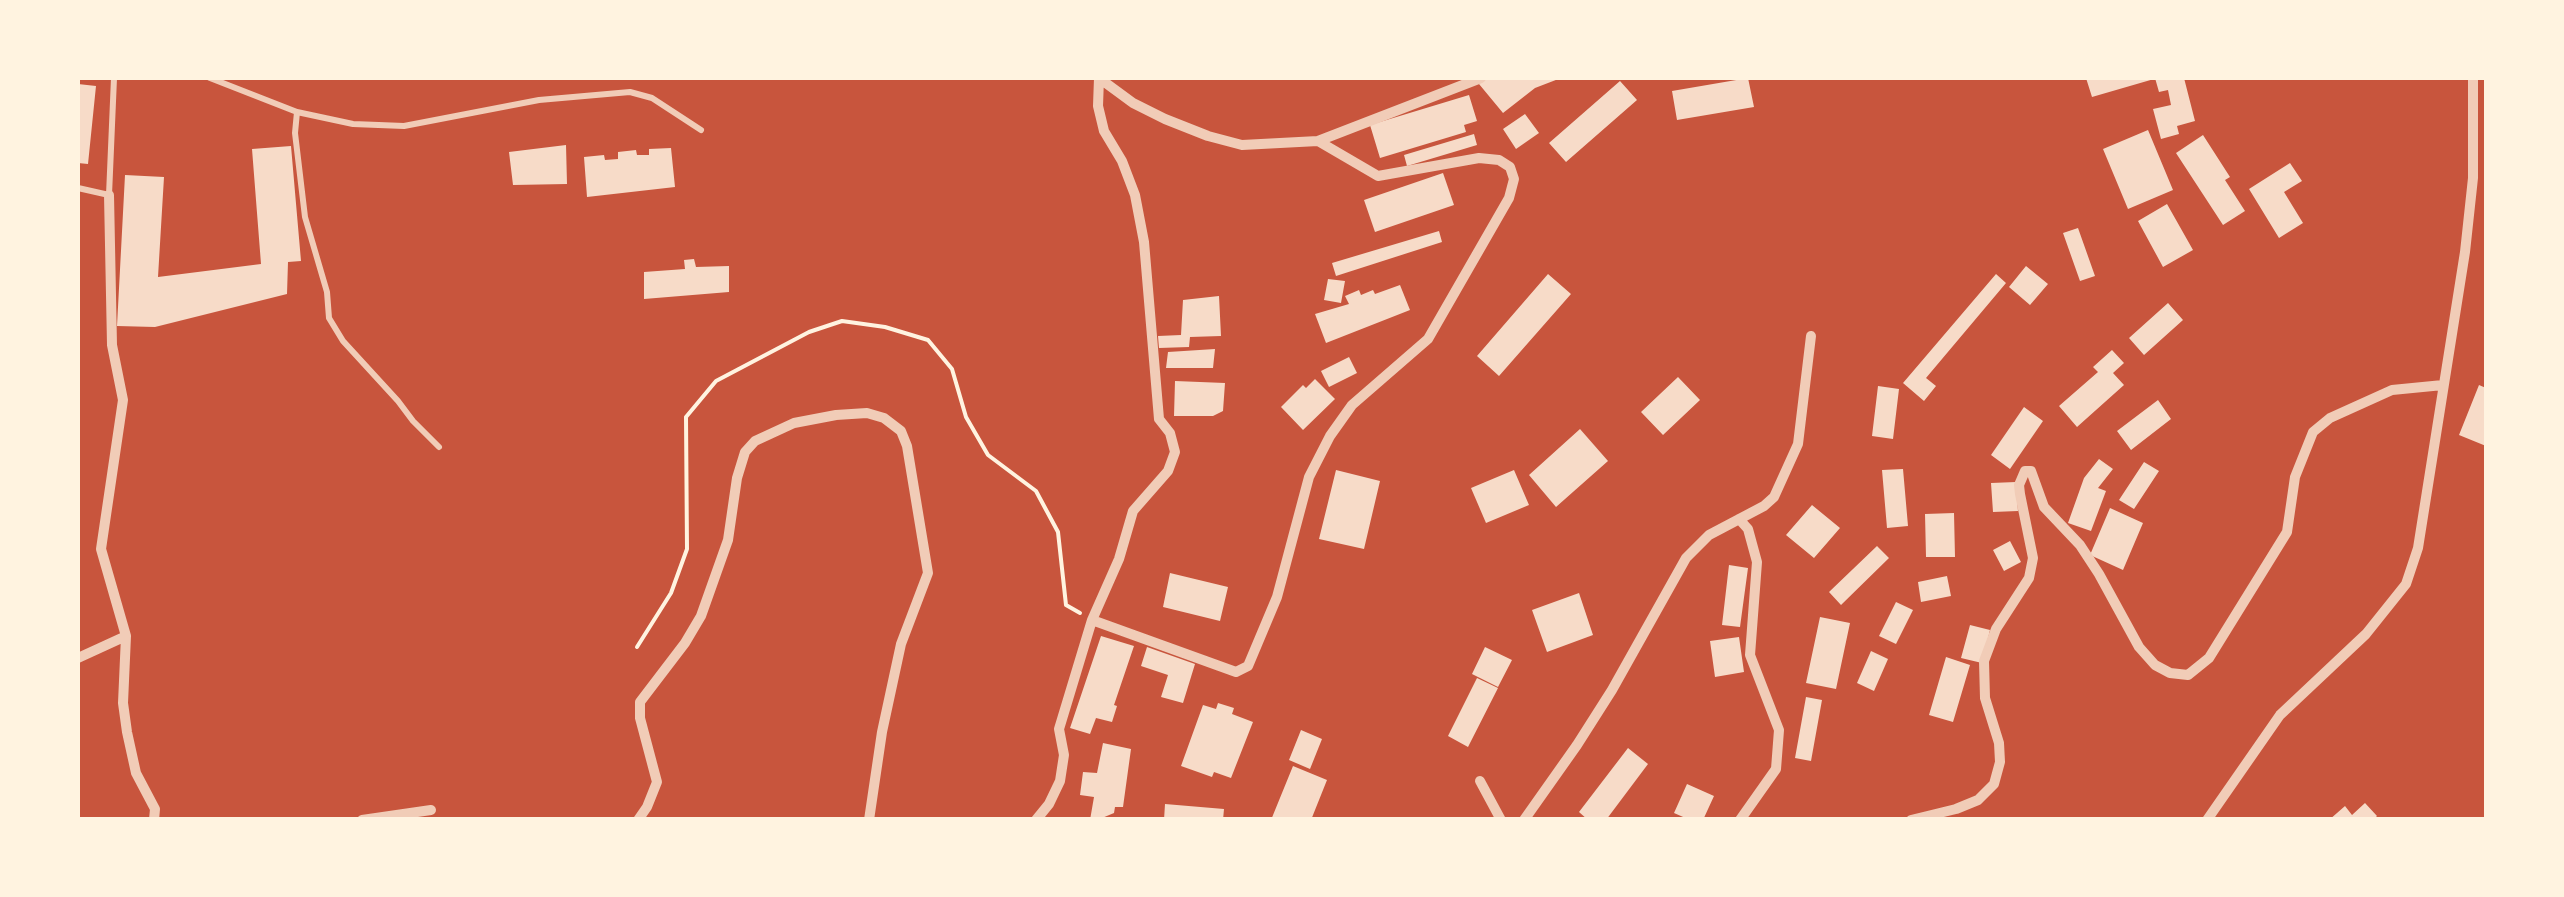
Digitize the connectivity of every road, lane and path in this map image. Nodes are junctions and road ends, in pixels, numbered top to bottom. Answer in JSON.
{"nodes":[{"id":1,"x":114,"y":78,"type":"edge"},
{"id":2,"x":210,"y":78,"type":"edge"},
{"id":3,"x":1099,"y":78,"type":"edge"},
{"id":4,"x":1482,"y":78,"type":"edge"},
{"id":5,"x":2474,"y":78,"type":"edge"},
{"id":6,"x":297,"y":112,"type":"junction"},
{"id":7,"x":701,"y":130,"type":"dead end"},
{"id":8,"x":1318,"y":142,"type":"junction"},
{"id":9,"x":78,"y":188,"type":"edge"},
{"id":10,"x":108,"y":195,"type":"junction"},
{"id":11,"x":1811,"y":336,"type":"dead end"},
{"id":12,"x":2443,"y":386,"type":"junction"},
{"id":13,"x":439,"y":447,"type":"dead end"},
{"id":14,"x":1739,"y":519,"type":"junction"},
{"id":15,"x":1092,"y":620,"type":"junction"},
{"id":16,"x":126,"y":636,"type":"junction"},
{"id":17,"x":637,"y":647,"type":"dead end"},
{"id":18,"x":78,"y":658,"type":"edge"},
{"id":19,"x":1480,"y":781,"type":"dead end"},
{"id":20,"x":431,"y":810,"type":"dead end"},
{"id":21,"x":154,"y":820,"type":"edge"},
{"id":22,"x":362,"y":820,"type":"edge"},
{"id":23,"x":638,"y":820,"type":"edge"},
{"id":24,"x":870,"y":820,"type":"edge"},
{"id":25,"x":1036,"y":820,"type":"edge"},
{"id":26,"x":1502,"y":820,"type":"edge"},
{"id":27,"x":1524,"y":820,"type":"edge"},
{"id":28,"x":1740,"y":820,"type":"edge"},
{"id":29,"x":1911,"y":820,"type":"edge"},
{"id":30,"x":2207,"y":820,"type":"edge"}],
"edges":[{"from":1,"to":10,"type":"lane"},
{"from":2,"to":6,"type":"lane"},
{"from":3,"to":8,"type":"street"},
{"from":3,"to":15,"type":"street"},
{"from":4,"to":8,"type":"street"},
{"from":5,"to":12,"type":"street"},
{"from":6,"to":7,"type":"lane"},
{"from":6,"to":13,"type":"lane"},
{"from":8,"to":15,"type":"street"},
{"from":9,"to":10,"type":"lane"},
{"from":10,"to":16,"type":"street"},
{"from":11,"to":14,"type":"street"},
{"from":12,"to":29,"type":"street"},
{"from":12,"to":30,"type":"street"},
{"from":14,"to":27,"type":"street"},
{"from":14,"to":28,"type":"street"},
{"from":15,"to":17,"type":"path"},
{"from":15,"to":25,"type":"street"},
{"from":16,"to":18,"type":"street"},
{"from":16,"to":21,"type":"street"},
{"from":19,"to":26,"type":"street"},
{"from":20,"to":22,"type":"street"},
{"from":23,"to":24,"type":"street"}]}
